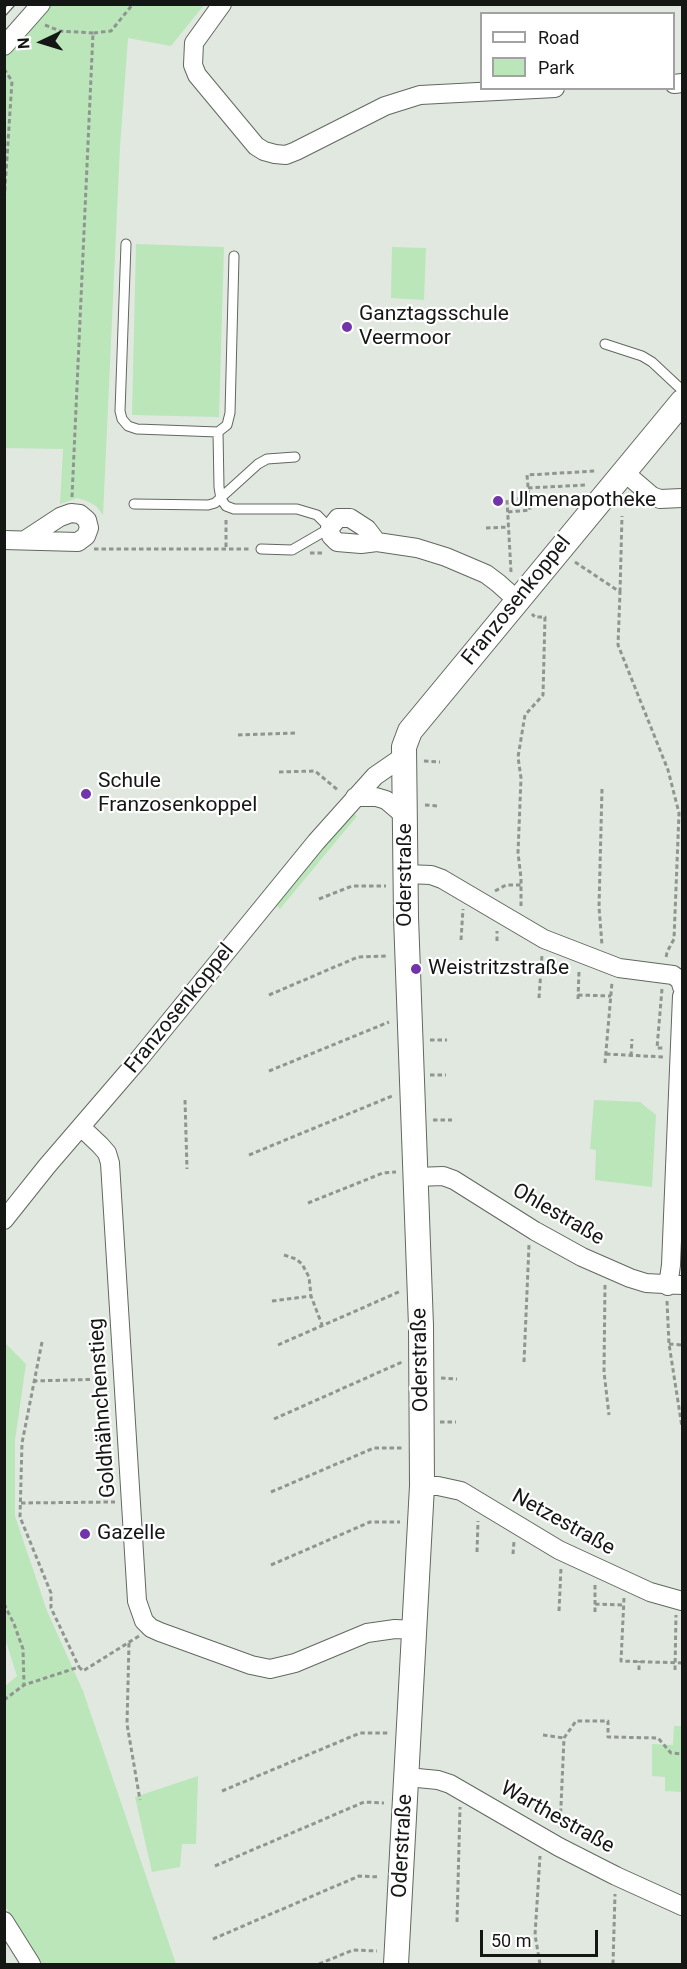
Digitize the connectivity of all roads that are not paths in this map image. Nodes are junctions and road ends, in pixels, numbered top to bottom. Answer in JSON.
{"nodes":[{"id":1,"x":41,"y":4,"type":"edge"},
{"id":2,"x":222,"y":4,"type":"edge"},
{"id":3,"x":4,"y":46,"type":"edge"},
{"id":4,"x":521,"y":90,"type":"edge"},
{"id":5,"x":126,"y":244,"type":"dead end"},
{"id":6,"x":234,"y":256,"type":"dead end"},
{"id":7,"x":606,"y":344,"type":"dead end"},
{"id":8,"x":682,"y":390,"type":"edge"},
{"id":9,"x":682,"y":402,"type":"edge"},
{"id":10,"x":218,"y":432,"type":"junction"},
{"id":11,"x":296,"y":457,"type":"dead end"},
{"id":12,"x":624,"y":472,"type":"junction"},
{"id":13,"x":682,"y":498,"type":"edge"},
{"id":14,"x":223,"y":502,"type":"junction"},
{"id":15,"x":134,"y":504,"type":"dead end"},
{"id":16,"x":330,"y":528,"type":"junction"},
{"id":17,"x":4,"y":540,"type":"edge"},
{"id":18,"x":26,"y":540,"type":"junction"},
{"id":19,"x":261,"y":549,"type":"road end"},
{"id":20,"x":522,"y":605,"type":"junction"},
{"id":21,"x":413,"y":759,"type":"junction"},
{"id":22,"x":348,"y":795,"type":"junction"},
{"id":23,"x":414,"y":811,"type":"junction"},
{"id":24,"x":396,"y":880,"type":"junction"},
{"id":25,"x":682,"y":987,"type":"edge"},
{"id":26,"x":682,"y":996,"type":"edge"},
{"id":27,"x":82,"y":1128,"type":"junction"},
{"id":28,"x":406,"y":1175,"type":"junction"},
{"id":29,"x":4,"y":1220,"type":"edge"},
{"id":30,"x":673,"y":1288,"type":"edge"},
{"id":31,"x":422,"y":1486,"type":"junction"},
{"id":32,"x":679,"y":1605,"type":"edge"},
{"id":33,"x":416,"y":1630,"type":"junction"},
{"id":34,"x":407,"y":1777,"type":"junction"},
{"id":35,"x":682,"y":1906,"type":"edge"},
{"id":36,"x":4,"y":1921,"type":"edge"},
{"id":37,"x":397,"y":1958,"type":"edge"},
{"id":38,"x":31,"y":1965,"type":"edge"}],
"edges":[{"from":1,"to":3,"type":"street"},
{"from":2,"to":4,"type":"street"},
{"from":5,"to":10,"type":"lane"},
{"from":6,"to":10,"type":"lane"},
{"from":7,"to":8,"type":"lane"},
{"from":9,"to":12,"type":"street","name":"Franzosenkoppel"},
{"from":10,"to":14,"type":"lane"},
{"from":11,"to":14,"type":"lane"},
{"from":12,"to":13,"type":"street"},
{"from":12,"to":20,"type":"street","name":"Franzosenkoppel"},
{"from":14,"to":15,"type":"lane"},
{"from":14,"to":16,"type":"lane"},
{"from":16,"to":19,"type":"lane"},
{"from":16,"to":20,"type":"street"},
{"from":17,"to":18,"type":"street"},
{"from":18,"to":18,"type":"street"},
{"from":20,"to":21,"type":"street","name":"Franzosenkoppel"},
{"from":21,"to":22,"type":"street","name":"Franzosenkoppel"},
{"from":21,"to":23,"type":"street","name":"Oderstraße"},
{"from":22,"to":23,"type":"street"},
{"from":22,"to":27,"type":"street","name":"Franzosenkoppel"},
{"from":23,"to":24,"type":"street","name":"Oderstraße"},
{"from":24,"to":25,"type":"street"},
{"from":24,"to":28,"type":"street","name":"Oderstraße"},
{"from":26,"to":30,"type":"street"},
{"from":27,"to":29,"type":"street","name":"Franzosenkoppel"},
{"from":27,"to":33,"type":"street","name":"Goldhähnchenstieg"},
{"from":28,"to":30,"type":"street","name":"Ohlestraße"},
{"from":28,"to":31,"type":"street","name":"Oderstraße"},
{"from":31,"to":32,"type":"street","name":"Netzestraße"},
{"from":31,"to":33,"type":"street","name":"Oderstraße"},
{"from":33,"to":34,"type":"street","name":"Oderstraße"},
{"from":34,"to":35,"type":"street","name":"Warthestraße"},
{"from":34,"to":37,"type":"street","name":"Oderstraße"},
{"from":36,"to":38,"type":"street"}]}
